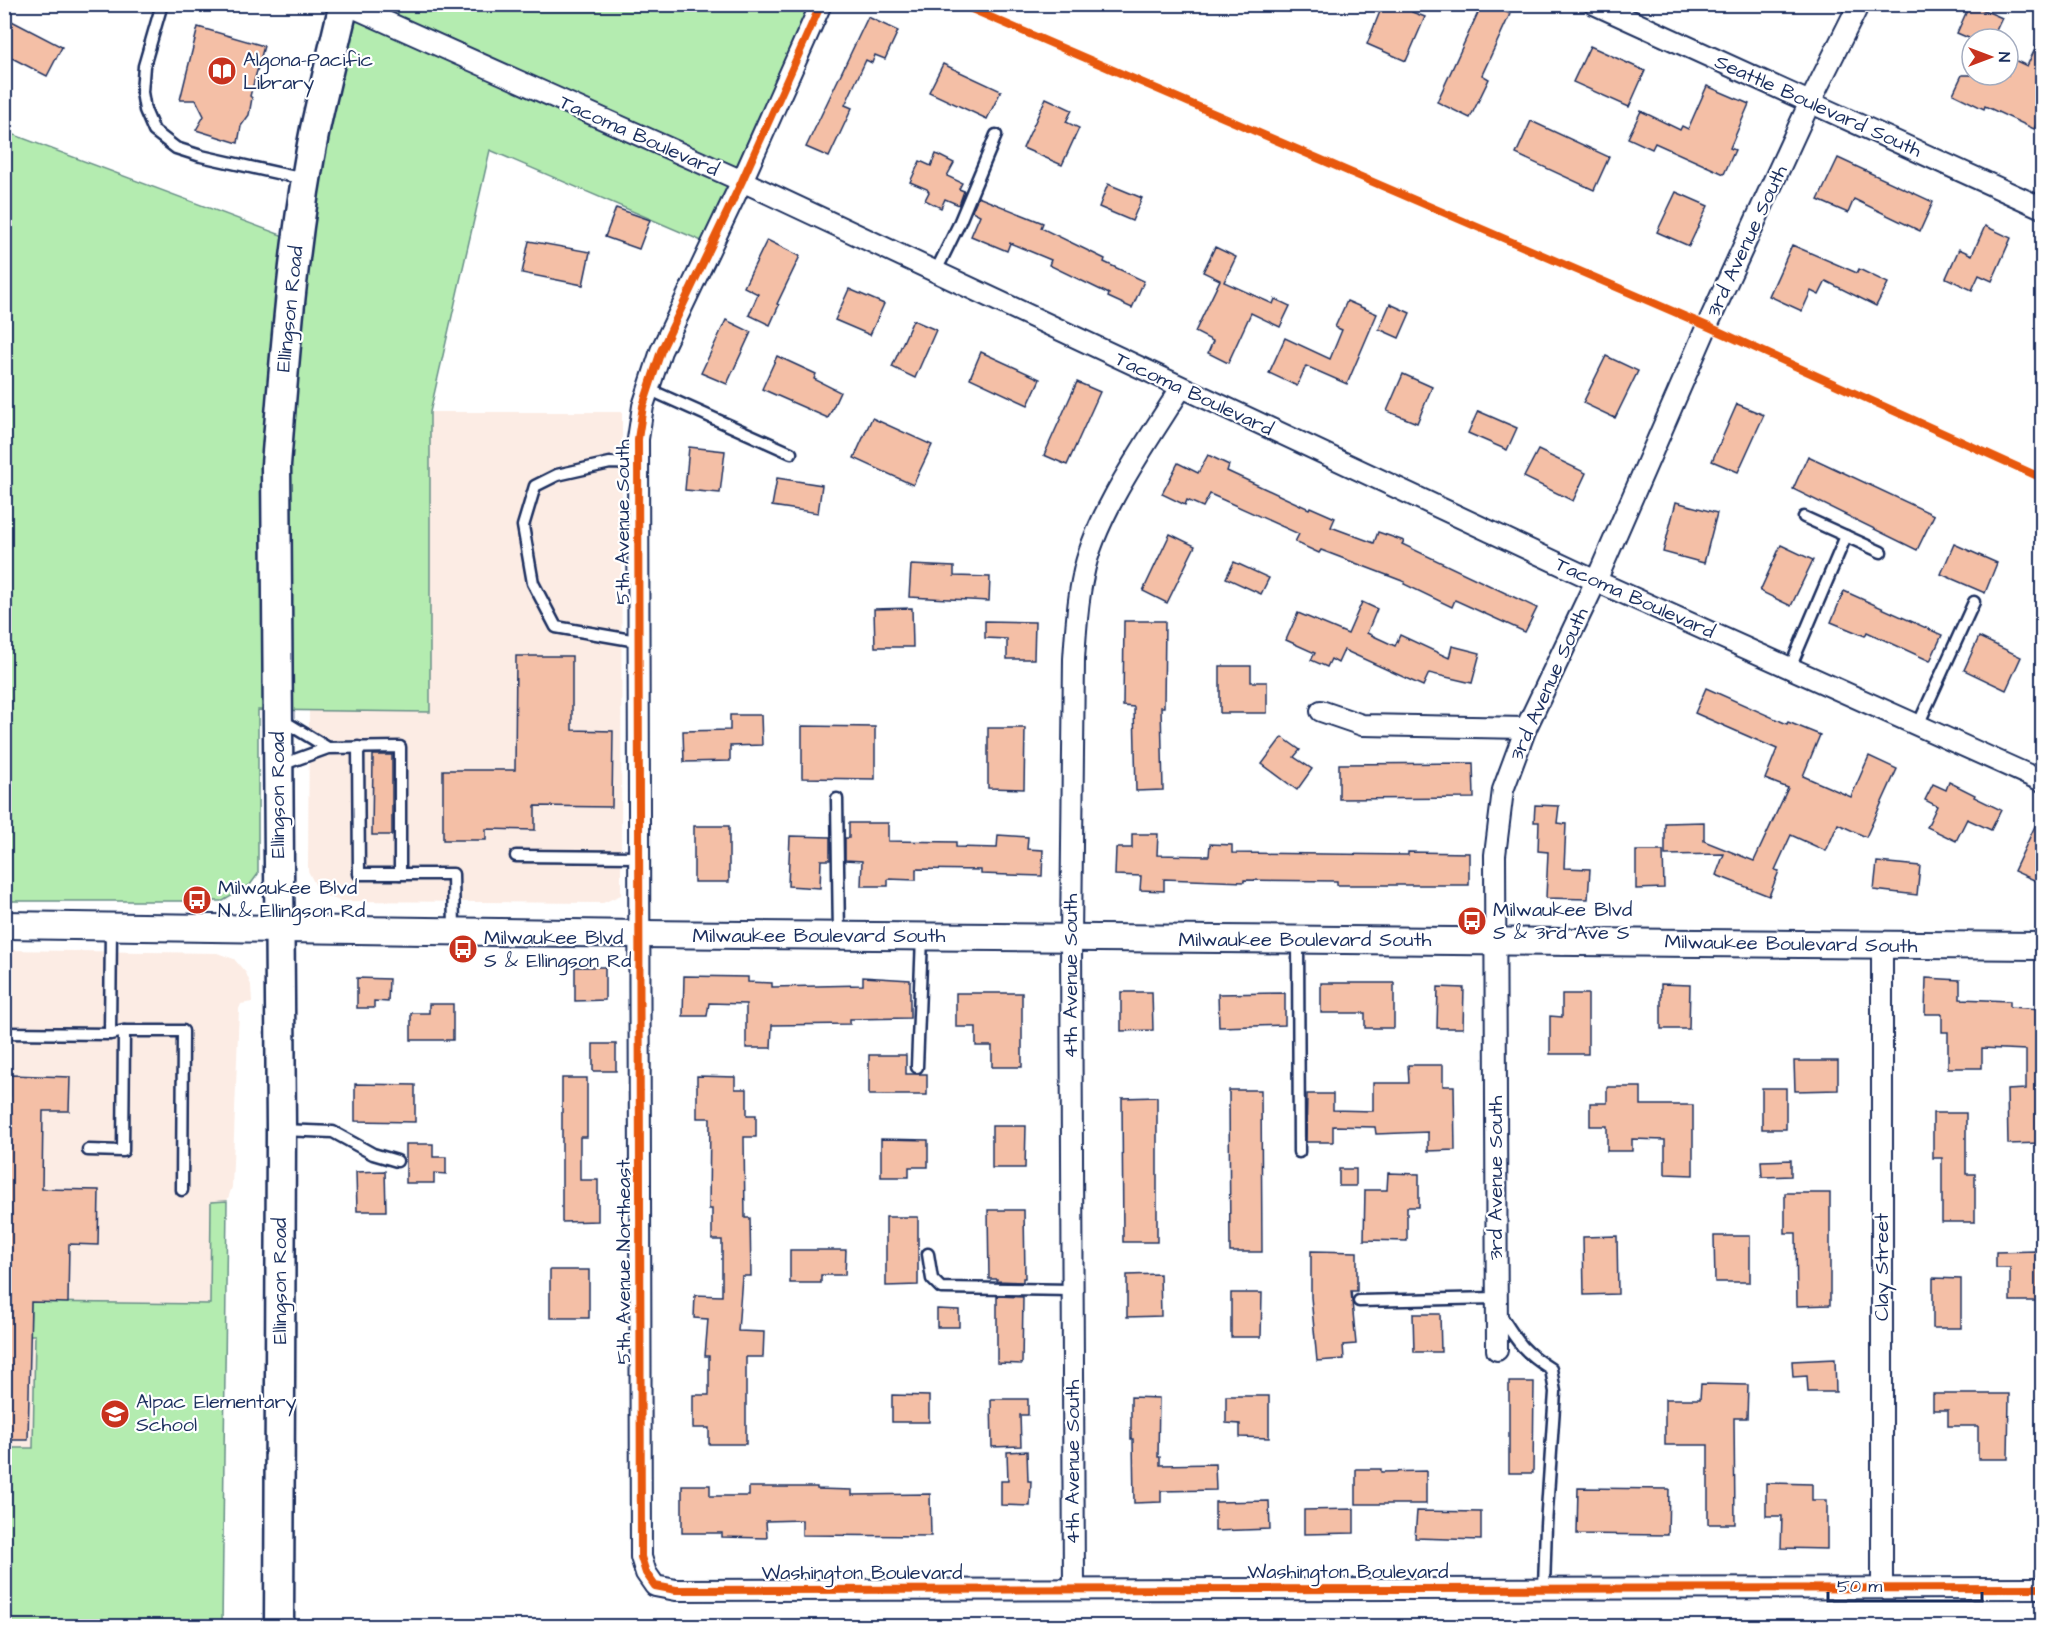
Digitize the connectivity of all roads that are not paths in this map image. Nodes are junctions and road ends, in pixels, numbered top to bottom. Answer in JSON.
{"nodes":[{"id":1,"x":162,"y":4,"type":"edge"},
{"id":2,"x":345,"y":4,"type":"edge"},
{"id":3,"x":821,"y":4,"type":"edge"},
{"id":4,"x":1594,"y":4,"type":"edge"},
{"id":5,"x":1859,"y":4,"type":"edge"},
{"id":6,"x":1810,"y":102,"type":"junction"},
{"id":7,"x":996,"y":135,"type":"dead end"},
{"id":8,"x":307,"y":179,"type":"junction"},
{"id":9,"x":742,"y":182,"type":"junction"},
{"id":10,"x":2043,"y":208,"type":"edge"},
{"id":11,"x":935,"y":273,"type":"junction"},
{"id":12,"x":1180,"y":388,"type":"junction"},
{"id":13,"x":648,"y":389,"type":"junction"},
{"id":14,"x":791,"y":453,"type":"dead end"},
{"id":15,"x":637,"y":464,"type":"junction"},
{"id":16,"x":1804,"y":517,"type":"dead end"},
{"id":17,"x":1846,"y":536,"type":"junction"},
{"id":18,"x":1881,"y":552,"type":"dead end"},
{"id":19,"x":1596,"y":581,"type":"junction"},
{"id":20,"x":1974,"y":602,"type":"dead end"},
{"id":21,"x":639,"y":644,"type":"junction"},
{"id":22,"x":1790,"y":669,"type":"junction"},
{"id":23,"x":1321,"y":711,"type":"dead end"},
{"id":24,"x":278,"y":718,"type":"junction"},
{"id":25,"x":1918,"y":725,"type":"junction"},
{"id":26,"x":1526,"y":728,"type":"junction"},
{"id":27,"x":358,"y":747,"type":"junction"},
{"id":28,"x":328,"y":748,"type":"junction"},
{"id":29,"x":278,"y":766,"type":"junction"},
{"id":30,"x":2043,"y":781,"type":"edge"},
{"id":31,"x":837,"y":799,"type":"dead end"},
{"id":32,"x":516,"y":856,"type":"dead end"},
{"id":33,"x":640,"y":857,"type":"junction"},
{"id":34,"x":400,"y":874,"type":"junction"},
{"id":35,"x":4,"y":925,"type":"edge"},
{"id":36,"x":111,"y":927,"type":"junction"},
{"id":37,"x":279,"y":930,"type":"junction"},
{"id":38,"x":454,"y":932,"type":"junction"},
{"id":39,"x":639,"y":934,"type":"junction"},
{"id":40,"x":839,"y":936,"type":"junction"},
{"id":41,"x":922,"y":937,"type":"junction"},
{"id":42,"x":1071,"y":938,"type":"junction"},
{"id":43,"x":1298,"y":940,"type":"junction"},
{"id":44,"x":1495,"y":941,"type":"junction"},
{"id":45,"x":1882,"y":946,"type":"junction"},
{"id":46,"x":2043,"y":946,"type":"edge"},
{"id":47,"x":124,"y":1031,"type":"junction"},
{"id":48,"x":4,"y":1033,"type":"edge"},
{"id":49,"x":110,"y":1034,"type":"junction"},
{"id":50,"x":917,"y":1067,"type":"dead end"},
{"id":51,"x":281,"y":1130,"type":"junction"},
{"id":52,"x":88,"y":1150,"type":"dead end"},
{"id":53,"x":1299,"y":1152,"type":"dead end"},
{"id":54,"x":397,"y":1161,"type":"dead end"},
{"id":55,"x":182,"y":1190,"type":"dead end"},
{"id":56,"x":928,"y":1254,"type":"dead end"},
{"id":57,"x":1072,"y":1290,"type":"junction"},
{"id":58,"x":1359,"y":1301,"type":"dead end"},
{"id":59,"x":1496,"y":1303,"type":"junction"},
{"id":60,"x":1497,"y":1350,"type":"dead end"},
{"id":61,"x":654,"y":1586,"type":"joint"},
{"id":62,"x":1544,"y":1588,"type":"junction"},
{"id":63,"x":1882,"y":1588,"type":"junction"},
{"id":64,"x":2043,"y":1588,"type":"edge"},
{"id":65,"x":1074,"y":1589,"type":"junction"},
{"id":66,"x":279,"y":1626,"type":"edge"}],
"edges":[{"from":1,"to":8,"type":"lane"},
{"from":2,"to":8,"type":"main road","name":"Ellingson Road"},
{"from":2,"to":9,"type":"street","name":"Tacoma Boulevard"},
{"from":3,"to":9,"type":"street","name":"5th Avenue South"},
{"from":4,"to":6,"type":"street","name":"Seattle Boulevard South"},
{"from":5,"to":6,"type":"street","name":"3rd Avenue South"},
{"from":6,"to":10,"type":"street","name":"Seattle Boulevard South"},
{"from":6,"to":19,"type":"street","name":"3rd Avenue South"},
{"from":7,"to":11,"type":"lane"},
{"from":8,"to":24,"type":"main road","name":"Ellingson Road"},
{"from":9,"to":11,"type":"street","name":"Tacoma Boulevard"},
{"from":9,"to":13,"type":"street","name":"5th Avenue South"},
{"from":11,"to":12,"type":"street","name":"Tacoma Boulevard"},
{"from":12,"to":19,"type":"street","name":"Tacoma Boulevard"},
{"from":12,"to":42,"type":"street","name":"4th Avenue South"},
{"from":13,"to":14,"type":"lane"},
{"from":13,"to":15,"type":"street","name":"5th Avenue South"},
{"from":15,"to":21,"type":"street","name":"5th Avenue South"},
{"from":15,"to":21,"type":"lane"},
{"from":16,"to":17,"type":"lane"},
{"from":17,"to":18,"type":"lane"},
{"from":17,"to":22,"type":"lane"},
{"from":19,"to":22,"type":"street","name":"Tacoma Boulevard"},
{"from":19,"to":26,"type":"street","name":"3rd Avenue South"},
{"from":20,"to":25,"type":"lane"},
{"from":21,"to":33,"type":"street","name":"5th Avenue South"},
{"from":22,"to":25,"type":"street","name":"Tacoma Boulevard"},
{"from":23,"to":26,"type":"street"},
{"from":24,"to":28,"type":"lane"},
{"from":24,"to":29,"type":"main road","name":"Ellingson Road"},
{"from":25,"to":30,"type":"street","name":"Tacoma Boulevard"},
{"from":26,"to":44,"type":"street","name":"3rd Avenue South"},
{"from":27,"to":28,"type":"lane"},
{"from":27,"to":34,"type":"lane"},
{"from":27,"to":34,"type":"lane"},
{"from":28,"to":29,"type":"lane"},
{"from":29,"to":37,"type":"main road","name":"Ellingson Road"},
{"from":31,"to":40,"type":"lane"},
{"from":32,"to":33,"type":"lane"},
{"from":33,"to":39,"type":"street","name":"5th Avenue South"},
{"from":34,"to":38,"type":"lane"},
{"from":35,"to":36,"type":"street","name":"Milwaukee Boulevard South"},
{"from":36,"to":37,"type":"street","name":"Milwaukee Boulevard South"},
{"from":36,"to":49,"type":"lane"},
{"from":37,"to":38,"type":"street","name":"Milwaukee Boulevard South"},
{"from":37,"to":51,"type":"main road","name":"Ellingson Road"},
{"from":38,"to":39,"type":"street","name":"Milwaukee Boulevard South"},
{"from":39,"to":40,"type":"street","name":"Milwaukee Boulevard South"},
{"from":39,"to":61,"type":"street","name":"5th Avenue Northeast"},
{"from":40,"to":41,"type":"street","name":"Milwaukee Boulevard South"},
{"from":41,"to":42,"type":"street","name":"Milwaukee Boulevard South"},
{"from":41,"to":50,"type":"lane"},
{"from":42,"to":43,"type":"street","name":"Milwaukee Boulevard South"},
{"from":42,"to":57,"type":"street","name":"4th Avenue South"},
{"from":43,"to":44,"type":"street","name":"Milwaukee Boulevard South"},
{"from":43,"to":53,"type":"lane"},
{"from":44,"to":45,"type":"street","name":"Milwaukee Boulevard South"},
{"from":44,"to":59,"type":"street","name":"3rd Avenue South"},
{"from":45,"to":46,"type":"street","name":"Milwaukee Boulevard South"},
{"from":45,"to":63,"type":"street","name":"Clay Street"},
{"from":47,"to":49,"type":"lane"},
{"from":47,"to":52,"type":"lane"},
{"from":47,"to":55,"type":"lane"},
{"from":48,"to":49,"type":"lane"},
{"from":51,"to":54,"type":"lane"},
{"from":51,"to":66,"type":"main road","name":"Ellingson Road"},
{"from":56,"to":57,"type":"lane"},
{"from":57,"to":65,"type":"street","name":"4th Avenue South"},
{"from":58,"to":59,"type":"lane"},
{"from":59,"to":60,"type":"street","name":"3rd Avenue South"},
{"from":59,"to":62,"type":"lane"},
{"from":61,"to":65,"type":"street","name":"Washington Boulevard"},
{"from":62,"to":63,"type":"street","name":"Washington Boulevard"},
{"from":62,"to":65,"type":"street","name":"Washington Boulevard"},
{"from":63,"to":64,"type":"street","name":"Washington Boulevard"}]}
